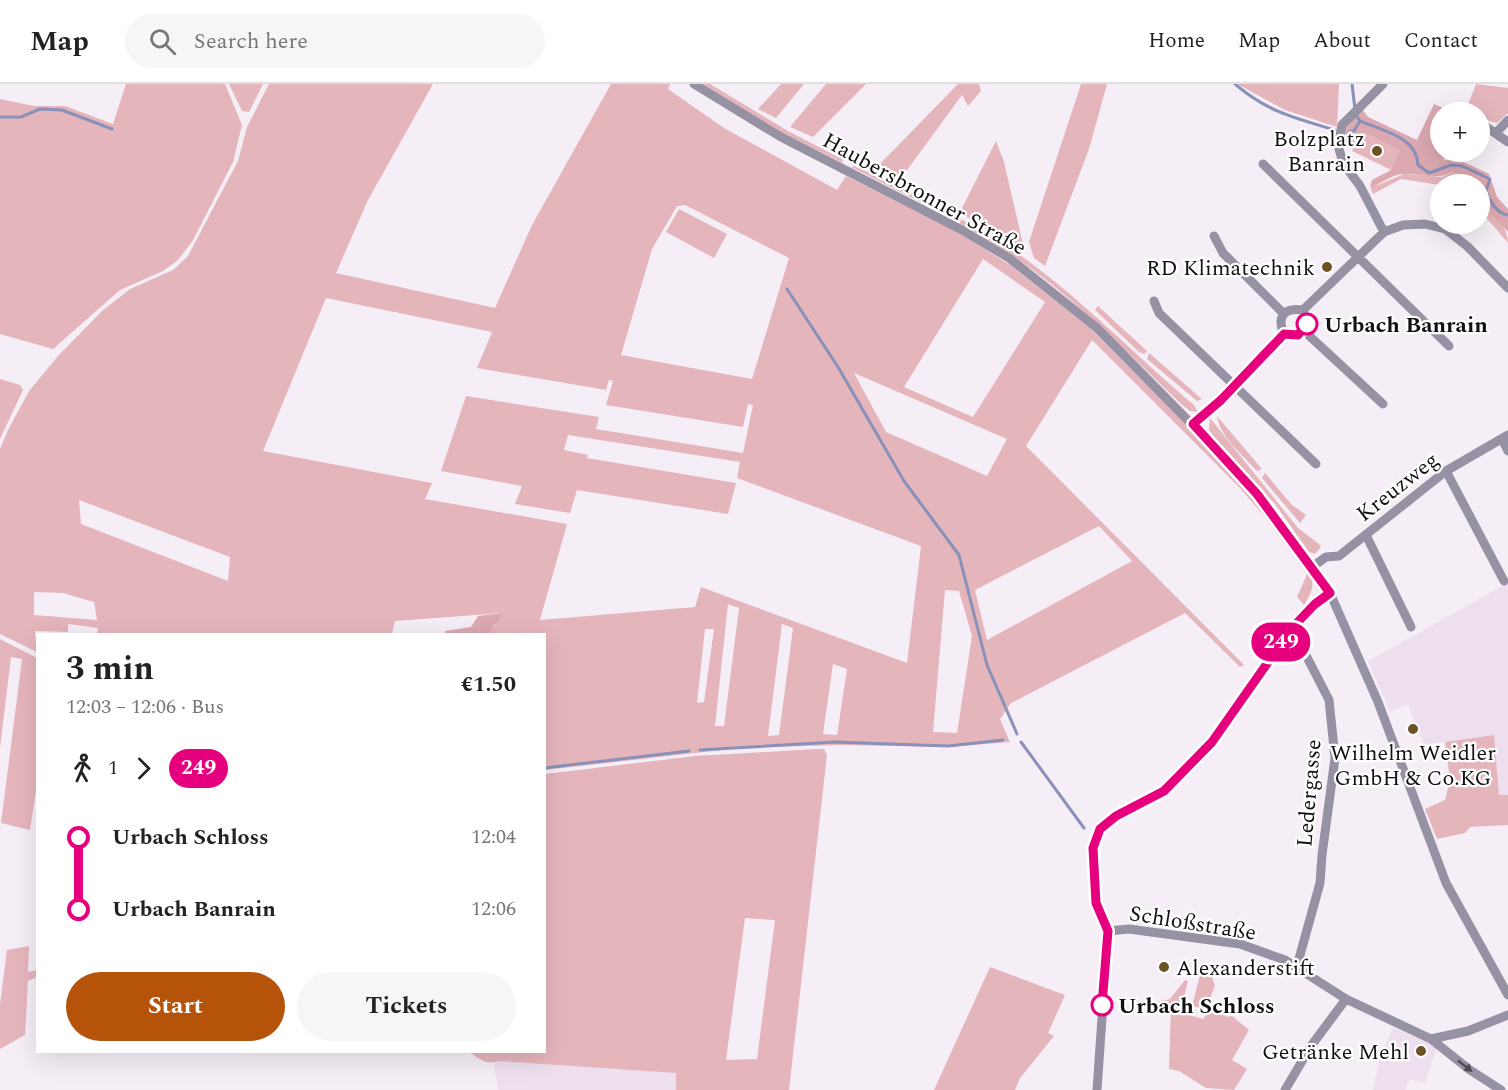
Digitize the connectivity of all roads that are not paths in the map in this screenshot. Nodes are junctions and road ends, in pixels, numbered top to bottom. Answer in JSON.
{"nodes":[{"id":1,"x":694,"y":84,"type":"edge"},
{"id":2,"x":1383,"y":84,"type":"edge"},
{"id":3,"x":1508,"y":120,"type":"edge"},
{"id":4,"x":1490,"y":129,"type":"edge"},
{"id":5,"x":1496,"y":133,"type":"junction"},
{"id":6,"x":1508,"y":142,"type":"edge"},
{"id":7,"x":1263,"y":164,"type":"dead end"},
{"id":8,"x":1384,"y":232,"type":"junction"},
{"id":9,"x":1214,"y":236,"type":"dead end"},
{"id":10,"x":1357,"y":258,"type":"junction"},
{"id":11,"x":1508,"y":288,"type":"edge"},
{"id":12,"x":1154,"y":301,"type":"dead end"},
{"id":13,"x":1303,"y":310,"type":"junction"},
{"id":14,"x":1283,"y":313,"type":"junction"},
{"id":15,"x":1304,"y":331,"type":"junction"},
{"id":16,"x":1284,"y":334,"type":"junction"},
{"id":17,"x":1449,"y":346,"type":"dead end"},
{"id":18,"x":1235,"y":386,"type":"junction"},
{"id":19,"x":1383,"y":404,"type":"dead end"},
{"id":20,"x":1193,"y":424,"type":"junction"},
{"id":21,"x":1505,"y":437,"type":"edge"},
{"id":22,"x":1508,"y":451,"type":"edge"},
{"id":23,"x":1316,"y":464,"type":"dead end"},
{"id":24,"x":1446,"y":471,"type":"junction"},
{"id":25,"x":1366,"y":535,"type":"junction"},
{"id":26,"x":1312,"y":567,"type":"junction"},
{"id":27,"x":1504,"y":581,"type":"dead end"},
{"id":28,"x":1330,"y":593,"type":"junction"},
{"id":29,"x":1411,"y":627,"type":"dead end"},
{"id":30,"x":1292,"y":628,"type":"junction"},
{"id":31,"x":1108,"y":931,"type":"junction"},
{"id":32,"x":1297,"y":966,"type":"junction"},
{"id":33,"x":1508,"y":995,"type":"edge"},
{"id":34,"x":1346,"y":999,"type":"junction"},
{"id":35,"x":1508,"y":1015,"type":"edge"},
{"id":36,"x":1431,"y":1039,"type":"junction"},
{"id":37,"x":1286,"y":1089,"type":"edge"},
{"id":38,"x":1097,"y":1090,"type":"edge"},
{"id":39,"x":1298,"y":1090,"type":"edge"},
{"id":40,"x":1501,"y":1090,"type":"edge"}],
"edges":[{"from":1,"to":20,"type":"street","name":"Haubersbronner Straße"},
{"from":2,"to":8,"type":"street"},
{"from":3,"to":5,"type":"street"},
{"from":4,"to":5,"type":"street"},
{"from":5,"to":6,"type":"street"},
{"from":7,"to":10,"type":"street"},
{"from":8,"to":10,"type":"street"},
{"from":8,"to":11,"type":"street"},
{"from":9,"to":14,"type":"street"},
{"from":10,"to":13,"type":"street"},
{"from":10,"to":17,"type":"street"},
{"from":12,"to":18,"type":"street"},
{"from":13,"to":14,"type":"street"},
{"from":13,"to":15,"type":"street"},
{"from":14,"to":16,"type":"street"},
{"from":15,"to":16,"type":"street"},
{"from":15,"to":19,"type":"street"},
{"from":16,"to":18,"type":"street"},
{"from":18,"to":20,"type":"street"},
{"from":18,"to":23,"type":"street"},
{"from":20,"to":26,"type":"street","name":"Haubersbronner Straße"},
{"from":21,"to":22,"type":"street"},
{"from":21,"to":24,"type":"street","name":"Kreuzweg"},
{"from":24,"to":25,"type":"street","name":"Kreuzweg"},
{"from":24,"to":27,"type":"street"},
{"from":25,"to":26,"type":"street","name":"Kreuzweg"},
{"from":25,"to":29,"type":"street"},
{"from":26,"to":28,"type":"street","name":"Haubersbronner Straße"},
{"from":28,"to":30,"type":"street"},
{"from":28,"to":33,"type":"street","name":"Haubersbronner Straße"},
{"from":30,"to":31,"type":"street"},
{"from":30,"to":32,"type":"street","name":"Ledergasse"},
{"from":31,"to":32,"type":"street","name":"Schloßstraße"},
{"from":31,"to":38,"type":"street"},
{"from":32,"to":34,"type":"street","name":"Schloßstraße"},
{"from":34,"to":36,"type":"street","name":"Schloßstraße"},
{"from":34,"to":37,"type":"street"},
{"from":35,"to":36,"type":"street"},
{"from":36,"to":40,"type":"street","name":"Schloßstraße","one_way":true},
{"from":37,"to":39,"type":"street"}]}
